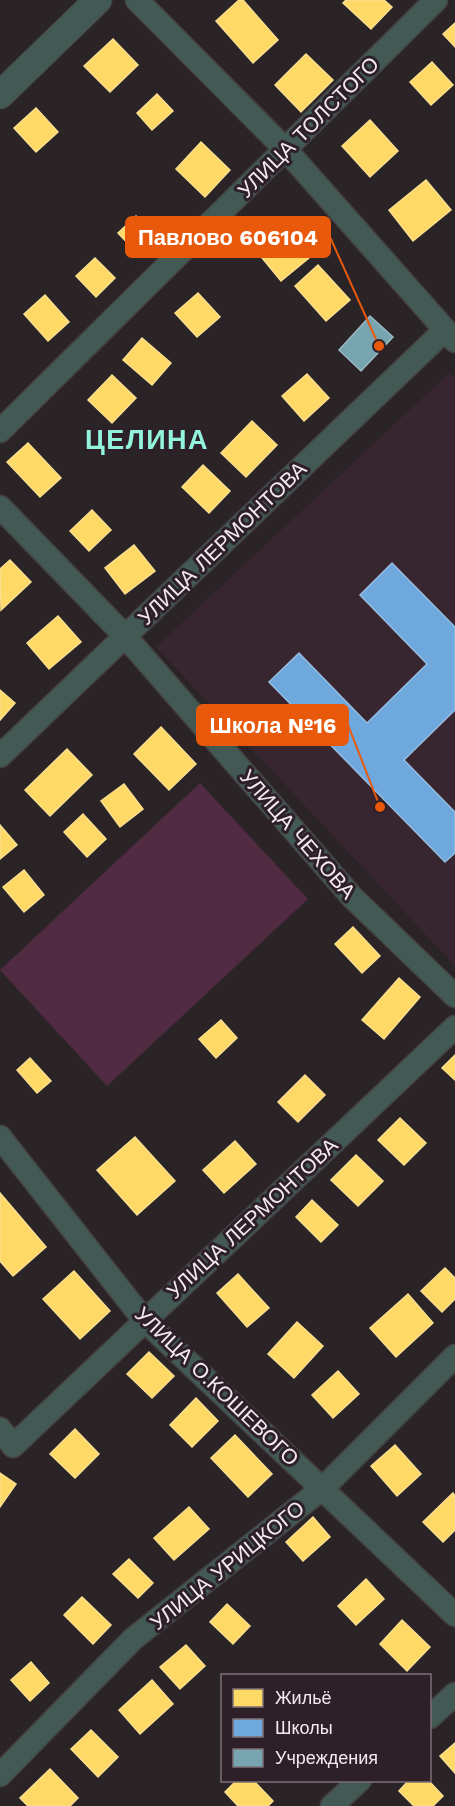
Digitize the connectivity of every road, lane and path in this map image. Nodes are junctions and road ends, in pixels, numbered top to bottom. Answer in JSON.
{"nodes":[{"id":1,"x":98,"y":0,"type":"edge"},
{"id":2,"x":137,"y":0,"type":"edge"},
{"id":3,"x":436,"y":0,"type":"edge"},
{"id":4,"x":0,"y":95,"type":"edge"},
{"id":5,"x":286,"y":150,"type":"junction"},
{"id":6,"x":450,"y":336,"type":"edge"},
{"id":7,"x":0,"y":431,"type":"edge"},
{"id":8,"x":0,"y":507,"type":"edge"},
{"id":9,"x":125,"y":636,"type":"junction"},
{"id":10,"x":0,"y":756,"type":"edge"},
{"id":11,"x":455,"y":996,"type":"edge"},
{"id":12,"x":455,"y":1027,"type":"edge"},
{"id":13,"x":0,"y":1137,"type":"edge"},
{"id":14,"x":144,"y":1320,"type":"junction"},
{"id":15,"x":455,"y":1356,"type":"edge"},
{"id":16,"x":0,"y":1429,"type":"edge"},
{"id":17,"x":323,"y":1488,"type":"junction"},
{"id":18,"x":455,"y":1615,"type":"edge"},
{"id":19,"x":455,"y":1694,"type":"edge"},
{"id":20,"x":431,"y":1715,"type":"edge"},
{"id":21,"x":0,"y":1775,"type":"edge"},
{"id":22,"x":358,"y":1782,"type":"edge"},
{"id":23,"x":332,"y":1806,"type":"edge"}],
"edges":[{"from":1,"to":4,"type":"street"},
{"from":2,"to":5,"type":"street"},
{"from":3,"to":5,"type":"street","name":"УЛИЦА ТОЛСТОГО"},
{"from":5,"to":6,"type":"street"},
{"from":5,"to":7,"type":"street","name":"УЛИЦА ТОЛСТОГО"},
{"from":6,"to":9,"type":"street","name":"УЛИЦА ЛЕРМОНТОВА"},
{"from":8,"to":9,"type":"street","name":"УЛИЦА ЧЕХОВА"},
{"from":9,"to":10,"type":"street","name":"УЛИЦА ЛЕРМОНТОВА"},
{"from":9,"to":11,"type":"street","name":"УЛИЦА ЧЕХОВА"},
{"from":12,"to":14,"type":"street","name":"УЛИЦА ЛЕРМОНТОВА"},
{"from":13,"to":14,"type":"street","name":"УЛИЦА О.КОШЕВОГО"},
{"from":14,"to":16,"type":"street","name":"УЛИЦА ЛЕРМОНТОВА"},
{"from":14,"to":17,"type":"street","name":"УЛИЦА О.КОШЕВОГО"},
{"from":15,"to":17,"type":"street","name":"УЛИЦА УРИЦКОГО"},
{"from":17,"to":18,"type":"street","name":"УЛИЦА О.КОШЕВОГО"},
{"from":17,"to":21,"type":"street","name":"УЛИЦА УРИЦКОГО"},
{"from":19,"to":20,"type":"street"},
{"from":22,"to":23,"type":"street"}]}
